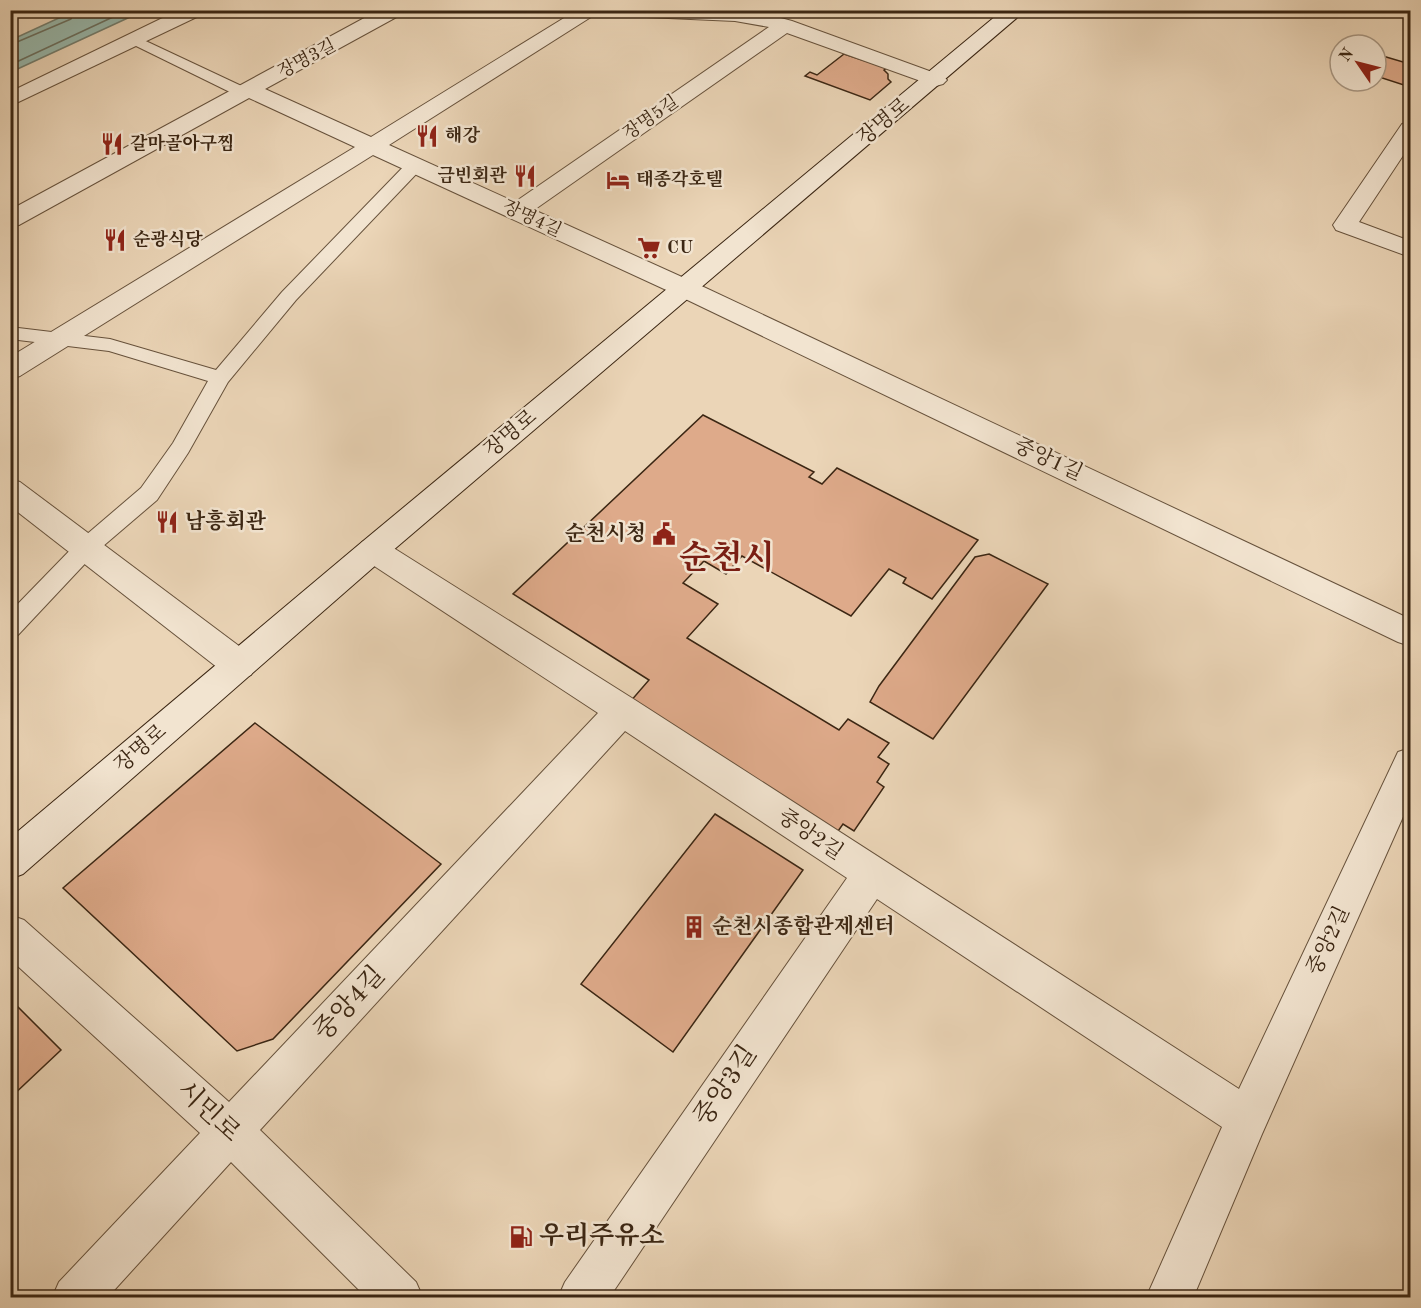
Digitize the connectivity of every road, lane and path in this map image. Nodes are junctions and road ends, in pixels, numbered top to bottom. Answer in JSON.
{"nodes":[{"id":1,"x":196,"y":10,"type":"edge"},
{"id":2,"x":395,"y":10,"type":"edge"},
{"id":3,"x":592,"y":10,"type":"edge"},
{"id":4,"x":624,"y":10,"type":"edge"},
{"id":5,"x":1016,"y":10,"type":"edge"},
{"id":6,"x":781,"y":19,"type":"edge"},
{"id":7,"x":135,"y":40,"type":"junction"},
{"id":8,"x":936,"y":80,"type":"junction"},
{"id":9,"x":247,"y":91,"type":"junction"},
{"id":10,"x":10,"y":100,"type":"edge"},
{"id":11,"x":1410,"y":129,"type":"edge"},
{"id":12,"x":372,"y":145,"type":"junction"},
{"id":13,"x":415,"y":165,"type":"junction"},
{"id":14,"x":517,"y":211,"type":"junction"},
{"id":15,"x":10,"y":220,"type":"edge"},
{"id":16,"x":1410,"y":249,"type":"edge"},
{"id":17,"x":684,"y":288,"type":"junction"},
{"id":18,"x":10,"y":333,"type":"edge"},
{"id":19,"x":58,"y":340,"type":"junction"},
{"id":20,"x":10,"y":370,"type":"edge"},
{"id":21,"x":220,"y":378,"type":"junction"},
{"id":22,"x":10,"y":490,"type":"edge"},
{"id":23,"x":87,"y":547,"type":"junction"},
{"id":24,"x":373,"y":550,"type":"junction"},
{"id":25,"x":10,"y":627,"type":"edge"},
{"id":26,"x":1410,"y":633,"type":"edge"},
{"id":27,"x":239,"y":665,"type":"junction"},
{"id":28,"x":623,"y":710,"type":"junction"},
{"id":29,"x":1410,"y":763,"type":"edge"},
{"id":30,"x":10,"y":862,"type":"edge"},
{"id":31,"x":871,"y":875,"type":"junction"},
{"id":32,"x":10,"y":933,"type":"edge"},
{"id":33,"x":1248,"y":1119,"type":"junction"},
{"id":34,"x":231,"y":1132,"type":"junction"},
{"id":35,"x":75,"y":1298,"type":"edge"},
{"id":36,"x":400,"y":1298,"type":"edge"},
{"id":37,"x":581,"y":1298,"type":"edge"},
{"id":38,"x":1169,"y":1298,"type":"edge"}],
"edges":[{"from":1,"to":7,"type":"street"},
{"from":2,"to":9,"type":"street","name":"장명3길"},
{"from":3,"to":12,"type":"street"},
{"from":4,"to":6,"type":"street"},
{"from":5,"to":8,"type":"street","name":"장명로"},
{"from":6,"to":8,"type":"street"},
{"from":6,"to":14,"type":"street","name":"장명5길"},
{"from":7,"to":9,"type":"lane"},
{"from":7,"to":10,"type":"street"},
{"from":8,"to":17,"type":"street","name":"장명로"},
{"from":9,"to":12,"type":"street","name":"장명4길"},
{"from":9,"to":15,"type":"street","name":"장명3길"},
{"from":11,"to":16,"type":"street"},
{"from":12,"to":13,"type":"street","name":"장명4길"},
{"from":12,"to":19,"type":"street"},
{"from":13,"to":14,"type":"street","name":"장명4길"},
{"from":13,"to":21,"type":"lane"},
{"from":14,"to":17,"type":"street","name":"장명4길"},
{"from":17,"to":24,"type":"street","name":"장명로"},
{"from":17,"to":26,"type":"street","name":"중앙1길"},
{"from":18,"to":19,"type":"lane"},
{"from":19,"to":20,"type":"street"},
{"from":19,"to":21,"type":"lane"},
{"from":21,"to":23,"type":"lane"},
{"from":22,"to":23,"type":"street"},
{"from":23,"to":25,"type":"lane"},
{"from":23,"to":27,"type":"street"},
{"from":24,"to":27,"type":"street","name":"장명로"},
{"from":24,"to":28,"type":"street","name":"중앙2길"},
{"from":27,"to":30,"type":"street","name":"장명로"},
{"from":28,"to":31,"type":"street","name":"중앙2길"},
{"from":28,"to":34,"type":"street","name":"중앙4길"},
{"from":29,"to":33,"type":"street","name":"중앙2길"},
{"from":31,"to":33,"type":"street","name":"중앙2길"},
{"from":31,"to":37,"type":"street","name":"중앙3길"},
{"from":32,"to":34,"type":"street","name":"시민로"},
{"from":33,"to":38,"type":"street","name":"중앙2길"},
{"from":34,"to":35,"type":"street","name":"중앙4길"},
{"from":34,"to":36,"type":"street","name":"시민로"}]}
